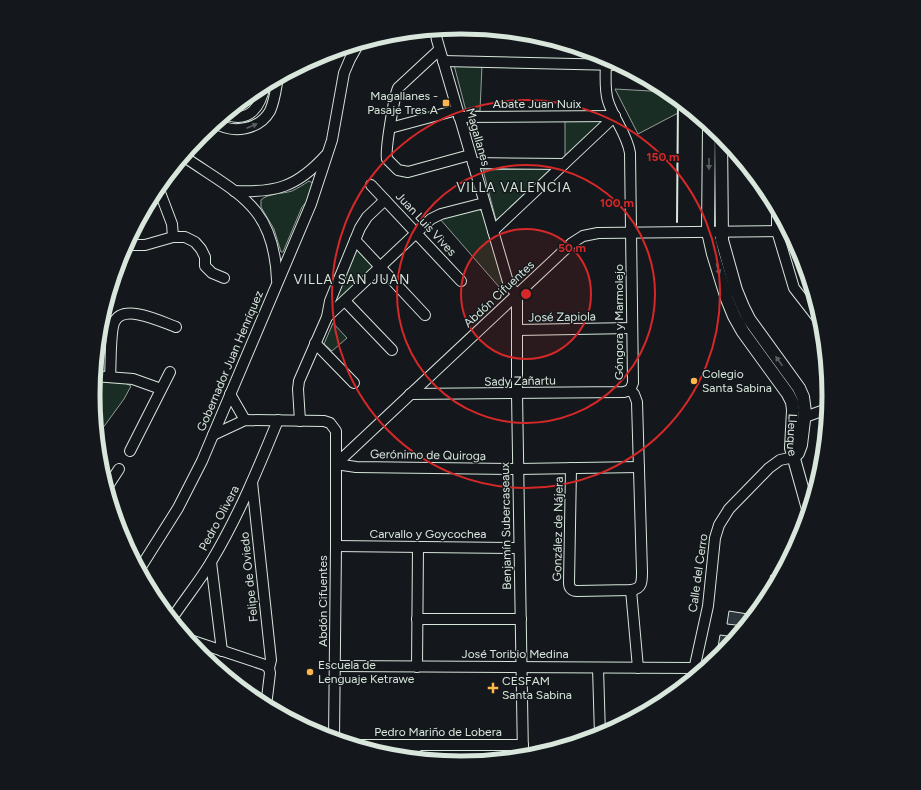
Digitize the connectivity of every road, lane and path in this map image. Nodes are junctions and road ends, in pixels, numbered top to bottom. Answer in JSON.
{"nodes":[{"id":1,"x":436,"y":35,"type":"edge"},
{"id":2,"x":355,"y":50,"type":"edge"},
{"id":3,"x":440,"y":50,"type":"junction"},
{"id":4,"x":443,"y":61,"type":"junction"},
{"id":5,"x":599,"y":61,"type":"edge"},
{"id":6,"x":606,"y":64,"type":"edge"},
{"id":7,"x":276,"y":84,"type":"edge"},
{"id":8,"x":263,"y":93,"type":"edge"},
{"id":9,"x":458,"y":114,"type":"junction"},
{"id":10,"x":232,"y":116,"type":"edge"},
{"id":11,"x":615,"y":116,"type":"junction"},
{"id":12,"x":220,"y":126,"type":"edge"},
{"id":13,"x":390,"y":128,"type":"junction"},
{"id":14,"x":709,"y":133,"type":"edge"},
{"id":15,"x":721,"y":145,"type":"edge"},
{"id":16,"x":329,"y":153,"type":"junction"},
{"id":17,"x":187,"y":159,"type":"edge"},
{"id":18,"x":471,"y":159,"type":"junction"},
{"id":19,"x":564,"y":164,"type":"junction"},
{"id":20,"x":371,"y":185,"type":"dead end"},
{"id":21,"x":234,"y":191,"type":"junction"},
{"id":22,"x":160,"y":193,"type":"edge"},
{"id":23,"x":385,"y":200,"type":"junction"},
{"id":24,"x":484,"y":203,"type":"junction"},
{"id":25,"x":777,"y":222,"type":"edge"},
{"id":26,"x":493,"y":231,"type":"junction"},
{"id":27,"x":721,"y":231,"type":"junction"},
{"id":28,"x":777,"y":231,"type":"junction"},
{"id":29,"x":782,"y":231,"type":"edge"},
{"id":30,"x":631,"y":232,"type":"junction"},
{"id":31,"x":708,"y":232,"type":"junction"},
{"id":32,"x":417,"y":233,"type":"junction"},
{"id":33,"x":173,"y":237,"type":"junction"},
{"id":34,"x":355,"y":240,"type":"junction"},
{"id":35,"x":133,"y":245,"type":"edge"},
{"id":36,"x":381,"y":268,"type":"junction"},
{"id":37,"x":224,"y":278,"type":"dead end"},
{"id":38,"x":461,"y":281,"type":"dead end"},
{"id":39,"x":277,"y":284,"type":"junction"},
{"id":40,"x":517,"y":294,"type":"junction"},
{"id":41,"x":345,"y":301,"type":"junction"},
{"id":42,"x":738,"y":310,"type":"junction"},
{"id":43,"x":811,"y":310,"type":"edge"},
{"id":44,"x":425,"y":315,"type":"dead end"},
{"id":45,"x":327,"y":317,"type":"junction"},
{"id":46,"x":176,"y":328,"type":"dead end"},
{"id":47,"x":632,"y":328,"type":"junction"},
{"id":48,"x":517,"y":330,"type":"junction"},
{"id":49,"x":315,"y":343,"type":"junction"},
{"id":50,"x":392,"y":350,"type":"dead end"},
{"id":51,"x":170,"y":372,"type":"dead end"},
{"id":52,"x":100,"y":376,"type":"edge"},
{"id":53,"x":110,"y":376,"type":"junction"},
{"id":54,"x":354,"y":383,"type":"dead end"},
{"id":55,"x":161,"y":389,"type":"junction"},
{"id":56,"x":630,"y":390,"type":"junction"},
{"id":57,"x":230,"y":394,"type":"junction"},
{"id":58,"x":410,"y":394,"type":"junction"},
{"id":59,"x":517,"y":394,"type":"junction"},
{"id":60,"x":821,"y":411,"type":"edge"},
{"id":61,"x":805,"y":417,"type":"junction"},
{"id":62,"x":246,"y":420,"type":"junction"},
{"id":63,"x":278,"y":420,"type":"junction"},
{"id":64,"x":300,"y":421,"type":"junction"},
{"id":65,"x":213,"y":435,"type":"junction"},
{"id":66,"x":130,"y":450,"type":"dead end"},
{"id":67,"x":794,"y":457,"type":"junction"},
{"id":68,"x":336,"y":464,"type":"junction"},
{"id":69,"x":639,"y":467,"type":"junction"},
{"id":70,"x":571,"y":468,"type":"junction"},
{"id":71,"x":119,"y":469,"type":"dead end"},
{"id":72,"x":518,"y":469,"type":"junction"},
{"id":73,"x":110,"y":482,"type":"edge"},
{"id":74,"x":252,"y":482,"type":"junction"},
{"id":75,"x":805,"y":500,"type":"edge"},
{"id":76,"x":336,"y":546,"type":"junction"},
{"id":77,"x":418,"y":547,"type":"junction"},
{"id":78,"x":519,"y":548,"type":"junction"},
{"id":79,"x":211,"y":562,"type":"junction"},
{"id":80,"x":142,"y":565,"type":"edge"},
{"id":81,"x":635,"y":589,"type":"junction"},
{"id":82,"x":175,"y":616,"type":"edge"},
{"id":83,"x":417,"y":618,"type":"junction"},
{"id":84,"x":521,"y":619,"type":"junction"},
{"id":85,"x":198,"y":643,"type":"edge"},
{"id":86,"x":222,"y":651,"type":"junction"},
{"id":87,"x":335,"y":666,"type":"junction"},
{"id":88,"x":417,"y":667,"type":"junction"},
{"id":89,"x":522,"y":667,"type":"junction"},
{"id":90,"x":269,"y":668,"type":"junction"},
{"id":91,"x":598,"y":668,"type":"junction"},
{"id":92,"x":638,"y":668,"type":"junction"},
{"id":93,"x":694,"y":668,"type":"joint"},
{"id":94,"x":267,"y":699,"type":"edge"},
{"id":95,"x":600,"y":729,"type":"edge"},
{"id":96,"x":334,"y":733,"type":"edge"},
{"id":97,"x":372,"y":745,"type":"edge"},
{"id":98,"x":415,"y":745,"type":"junction"},
{"id":99,"x":523,"y":745,"type":"junction"},
{"id":100,"x":523,"y":750,"type":"edge"},
{"id":101,"x":416,"y":753,"type":"edge"}],
"edges":[{"from":1,"to":3,"type":"street","name":"Magallanes"},
{"from":2,"to":16,"type":"street","name":"Gobernador Juan Henríquez"},
{"from":3,"to":4,"type":"street","name":"Magallanes"},
{"from":3,"to":13,"type":"street"},
{"from":4,"to":5,"type":"street"},
{"from":4,"to":9,"type":"street","name":"Magallanes"},
{"from":6,"to":11,"type":"street","name":"Góngora y Marmolejo"},
{"from":12,"to":7,"type":"street","one_way":true},
{"from":8,"to":10,"type":"street"},
{"from":9,"to":11,"type":"street","name":"Abate Juan Nuix"},
{"from":9,"to":13,"type":"street","name":"Abate Juan Nuix"},
{"from":9,"to":18,"type":"street","name":"Magallanes"},
{"from":11,"to":19,"type":"street"},
{"from":11,"to":30,"type":"street","name":"Góngora y Marmolejo"},
{"from":13,"to":18,"type":"street"},
{"from":14,"to":31,"type":"main road","name":"Lleuque","one_way":true},
{"from":15,"to":27,"type":"main road","name":"Lleuque"},
{"from":16,"to":21,"type":"street"},
{"from":16,"to":39,"type":"street","name":"Gobernador Juan Henríquez"},
{"from":17,"to":21,"type":"street"},
{"from":18,"to":19,"type":"street"},
{"from":18,"to":24,"type":"street","name":"Magallanes"},
{"from":19,"to":26,"type":"street"},
{"from":20,"to":23,"type":"street","name":"Juan Luis Vives"},
{"from":21,"to":39,"type":"street"},
{"from":22,"to":33,"type":"street"},
{"from":23,"to":32,"type":"street","name":"Juan Luis Vives"},
{"from":23,"to":34,"type":"street"},
{"from":24,"to":26,"type":"street","name":"Magallanes"},
{"from":24,"to":32,"type":"street"},
{"from":25,"to":28,"type":"street"},
{"from":26,"to":40,"type":"street","name":"Magallanes"},
{"from":27,"to":28,"type":"street","name":"Abdón Cifuentes"},
{"from":27,"to":31,"type":"street","name":"Abdón Cifuentes"},
{"from":27,"to":42,"type":"main road","name":"Lleuque"},
{"from":28,"to":29,"type":"street","name":"Abdón Cifuentes"},
{"from":28,"to":43,"type":"street"},
{"from":30,"to":31,"type":"street","name":"Abdón Cifuentes"},
{"from":30,"to":40,"type":"street","name":"Abdón Cifuentes"},
{"from":30,"to":47,"type":"street","name":"Góngora y Marmolejo"},
{"from":31,"to":42,"type":"main road","name":"Lleuque","one_way":true},
{"from":32,"to":36,"type":"street"},
{"from":32,"to":38,"type":"street","name":"Juan Luis Vives"},
{"from":33,"to":35,"type":"street"},
{"from":33,"to":37,"type":"street"},
{"from":34,"to":36,"type":"street"},
{"from":34,"to":45,"type":"street"},
{"from":36,"to":41,"type":"street"},
{"from":36,"to":44,"type":"street"},
{"from":39,"to":57,"type":"street","name":"Gobernador Juan Henríquez"},
{"from":40,"to":48,"type":"street","name":"Benjamín Subercaseaux"},
{"from":40,"to":58,"type":"street","name":"Abdón Cifuentes"},
{"from":41,"to":45,"type":"street"},
{"from":41,"to":50,"type":"street"},
{"from":61,"to":42,"type":"main road","name":"Lleuque","one_way":true},
{"from":42,"to":67,"type":"main road","name":"Lleuque"},
{"from":45,"to":49,"type":"street"},
{"from":46,"to":53,"type":"street"},
{"from":47,"to":48,"type":"street","name":"José Zapiola"},
{"from":47,"to":56,"type":"street","name":"Góngora y Marmolejo"},
{"from":48,"to":59,"type":"street","name":"Benjamín Subercaseaux"},
{"from":49,"to":54,"type":"street"},
{"from":49,"to":64,"type":"street"},
{"from":51,"to":55,"type":"street"},
{"from":52,"to":53,"type":"street"},
{"from":53,"to":55,"type":"street"},
{"from":55,"to":66,"type":"street"},
{"from":56,"to":59,"type":"street","name":"Sady Zañartu"},
{"from":56,"to":69,"type":"street","name":"Góngora y Marmolejo"},
{"from":57,"to":62,"type":"street"},
{"from":57,"to":65,"type":"street","name":"Gobernador Juan Henríquez"},
{"from":58,"to":59,"type":"street","name":"Sady Zañartu"},
{"from":58,"to":68,"type":"street","name":"Abdón Cifuentes"},
{"from":59,"to":72,"type":"street","name":"Benjamín Subercaseaux"},
{"from":60,"to":61,"type":"street"},
{"from":61,"to":67,"type":"main road","name":"Lleuque"},
{"from":62,"to":63,"type":"street","name":"Abdón Cifuentes"},
{"from":62,"to":65,"type":"street","name":"Abdón Cifuentes"},
{"from":63,"to":64,"type":"street","name":"Abdón Cifuentes"},
{"from":63,"to":74,"type":"street","name":"Pedro Olivera"},
{"from":64,"to":68,"type":"street","name":"Abdón Cifuentes"},
{"from":65,"to":80,"type":"street","name":"Gobernador Juan Henríquez"},
{"from":67,"to":75,"type":"main road"},
{"from":67,"to":93,"type":"street","name":"Calle del Cerro"},
{"from":68,"to":72,"type":"street","name":"Gerónimo de Quiroga"},
{"from":68,"to":76,"type":"street","name":"Abdón Cifuentes"},
{"from":69,"to":70,"type":"street","name":"Gerónimo de Quiroga"},
{"from":69,"to":81,"type":"street","name":"Góngora y Marmolejo"},
{"from":70,"to":72,"type":"street","name":"Gerónimo de Quiroga"},
{"from":70,"to":81,"type":"street","name":"González de Nájera"},
{"from":71,"to":73,"type":"street"},
{"from":72,"to":78,"type":"street","name":"Benjamín Subercaseaux"},
{"from":74,"to":79,"type":"street","name":"Pedro Olivera"},
{"from":74,"to":90,"type":"street","name":"Felipe de Oviedo"},
{"from":76,"to":77,"type":"street","name":"Carvallo y Goycochea"},
{"from":76,"to":87,"type":"street","name":"Abdón Cifuentes"},
{"from":77,"to":78,"type":"street","name":"Carvallo y Goycochea"},
{"from":77,"to":83,"type":"street"},
{"from":78,"to":84,"type":"street","name":"Benjamín Subercaseaux"},
{"from":79,"to":82,"type":"street","name":"Pedro Olivera"},
{"from":79,"to":86,"type":"street"},
{"from":81,"to":92,"type":"street","name":"Góngora y Marmolejo"},
{"from":83,"to":84,"type":"street"},
{"from":83,"to":88,"type":"street"},
{"from":84,"to":89,"type":"street","name":"Benjamín Subercaseaux"},
{"from":85,"to":86,"type":"street"},
{"from":86,"to":90,"type":"street"},
{"from":87,"to":88,"type":"street","name":"José Toribio Medina"},
{"from":87,"to":96,"type":"street","name":"Abdón Cifuentes"},
{"from":88,"to":89,"type":"street","name":"José Toribio Medina"},
{"from":89,"to":91,"type":"street","name":"José Toribio Medina"},
{"from":89,"to":99,"type":"street","name":"Benjamín Subercaseaux"},
{"from":90,"to":94,"type":"street","name":"Felipe de Oviedo"},
{"from":91,"to":92,"type":"street","name":"José Toribio Medina"},
{"from":91,"to":95,"type":"street"},
{"from":92,"to":93,"type":"street","name":"José Toribio Medina"},
{"from":97,"to":98,"type":"street","name":"Pedro Mariño de Lobera"},
{"from":98,"to":99,"type":"street","name":"Pedro Mariño de Lobera"},
{"from":98,"to":101,"type":"street"},
{"from":99,"to":100,"type":"street","name":"Benjamín Subercaseaux"}]}
